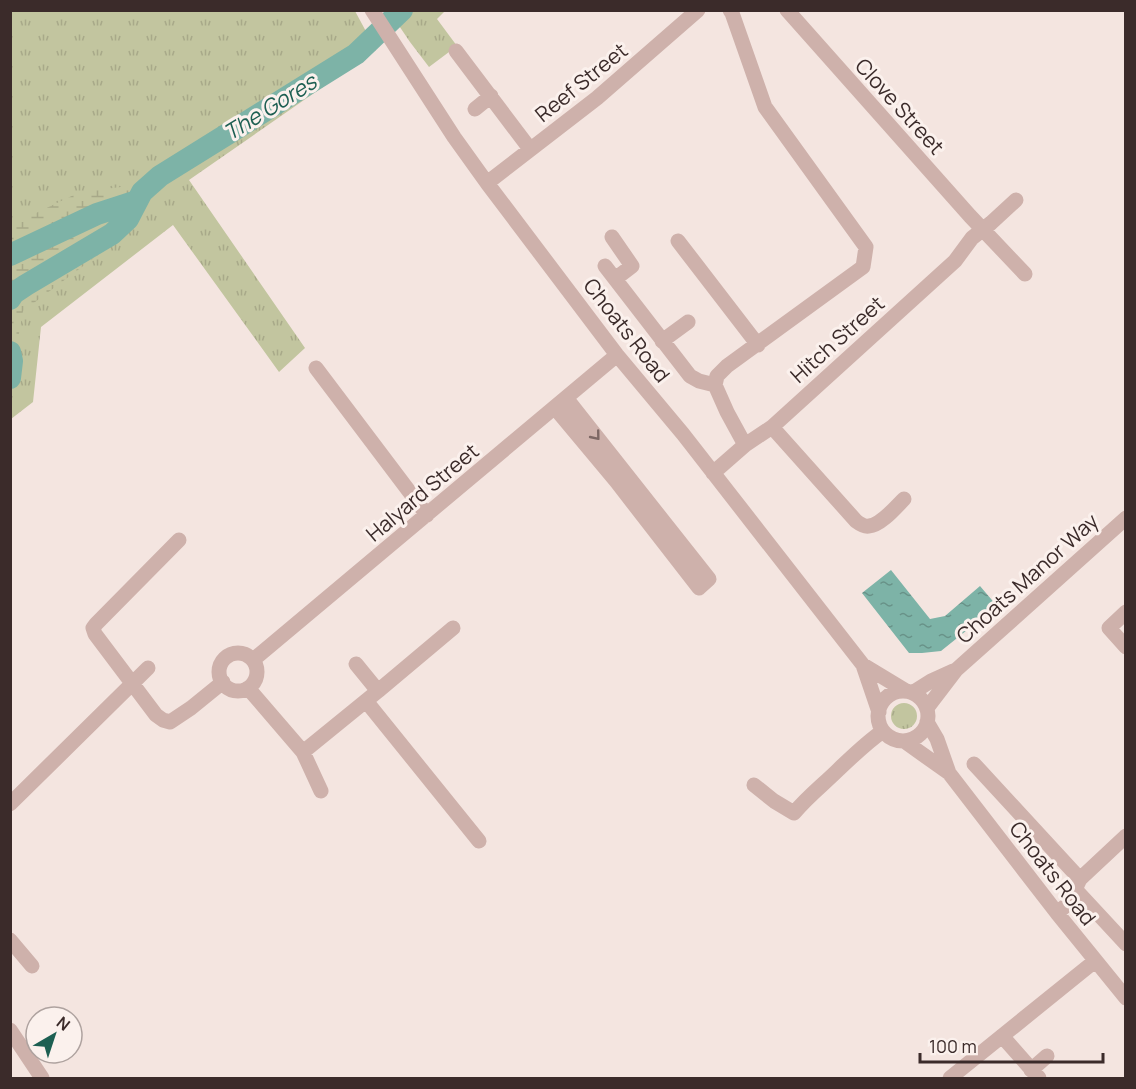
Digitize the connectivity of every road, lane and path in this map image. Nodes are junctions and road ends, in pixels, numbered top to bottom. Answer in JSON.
{"nodes":[{"id":1,"x":698,"y":10,"type":"edge"},
{"id":2,"x":730,"y":10,"type":"edge"},
{"id":3,"x":786,"y":10,"type":"edge"},
{"id":4,"x":373,"y":12,"type":"edge"},
{"id":5,"x":456,"y":51,"type":"dead end"},
{"id":6,"x":491,"y":96,"type":"junction"},
{"id":7,"x":475,"y":109,"type":"dead end"},
{"id":8,"x":530,"y":149,"type":"junction"},
{"id":9,"x":488,"y":183,"type":"junction"},
{"id":10,"x":1016,"y":200,"type":"dead end"},
{"id":11,"x":982,"y":229,"type":"junction"},
{"id":12,"x":612,"y":237,"type":"dead end"},
{"id":13,"x":678,"y":241,"type":"dead end"},
{"id":14,"x":605,"y":266,"type":"dead end"},
{"id":15,"x":1025,"y":273,"type":"dead end"},
{"id":16,"x":615,"y":279,"type":"junction"},
{"id":17,"x":688,"y":322,"type":"dead end"},
{"id":18,"x":662,"y":341,"type":"junction"},
{"id":19,"x":758,"y":345,"type":"junction"},
{"id":20,"x":617,"y":355,"type":"junction"},
{"id":21,"x":316,"y":368,"type":"dead end"},
{"id":22,"x":715,"y":385,"type":"junction"},
{"id":23,"x":561,"y":403,"type":"junction"},
{"id":24,"x":772,"y":427,"type":"junction"},
{"id":25,"x":745,"y":445,"type":"junction"},
{"id":26,"x":713,"y":473,"type":"junction"},
{"id":27,"x":621,"y":477,"type":"junction"},
{"id":28,"x":904,"y":499,"type":"dead end"},
{"id":29,"x":427,"y":515,"type":"junction"},
{"id":30,"x":1125,"y":518,"type":"edge"},
{"id":31,"x":179,"y":540,"type":"dead end"},
{"id":32,"x":1125,"y":612,"type":"edge"},
{"id":33,"x":453,"y":628,"type":"dead end"},
{"id":34,"x":1125,"y":647,"type":"edge"},
{"id":35,"x":253,"y":660,"type":"junction"},
{"id":36,"x":356,"y":664,"type":"dead end"},
{"id":37,"x":863,"y":665,"type":"junction"},
{"id":38,"x":148,"y":668,"type":"dead end"},
{"id":39,"x":956,"y":670,"type":"junction"},
{"id":40,"x":132,"y":683,"type":"junction"},
{"id":41,"x":218,"y":686,"type":"junction"},
{"id":42,"x":248,"y":688,"type":"junction"},
{"id":43,"x":378,"y":691,"type":"junction"},
{"id":44,"x":909,"y":692,"type":"junction"},
{"id":45,"x":366,"y":701,"type":"junction"},
{"id":46,"x":879,"y":712,"type":"junction"},
{"id":47,"x":927,"y":715,"type":"junction"},
{"id":48,"x":883,"y":731,"type":"junction"},
{"id":49,"x":904,"y":741,"type":"junction"},
{"id":50,"x":303,"y":752,"type":"junction"},
{"id":51,"x":974,"y":764,"type":"dead end"},
{"id":52,"x":949,"y":773,"type":"junction"},
{"id":53,"x":754,"y":785,"type":"dead end"},
{"id":54,"x":321,"y":791,"type":"dead end"},
{"id":55,"x":10,"y":804,"type":"edge"},
{"id":56,"x":1125,"y":836,"type":"edge"},
{"id":57,"x":479,"y":841,"type":"dead end"},
{"id":58,"x":1077,"y":884,"type":"junction"},
{"id":59,"x":1057,"y":913,"type":"junction"},
{"id":60,"x":10,"y":940,"type":"edge"},
{"id":61,"x":1125,"y":944,"type":"edge"},
{"id":62,"x":1095,"y":961,"type":"junction"},
{"id":63,"x":32,"y":966,"type":"dead end"},
{"id":64,"x":1125,"y":998,"type":"edge"},
{"id":65,"x":10,"y":1030,"type":"edge"},
{"id":66,"x":1002,"y":1036,"type":"junction"},
{"id":67,"x":1047,"y":1056,"type":"dead end"},
{"id":68,"x":1035,"y":1074,"type":"edge"},
{"id":69,"x":42,"y":1078,"type":"edge"},
{"id":70,"x":950,"y":1078,"type":"edge"}],
"edges":[{"from":1,"to":8,"type":"street","name":"Reef Street"},
{"from":2,"to":19,"type":"street"},
{"from":3,"to":11,"type":"street","name":"Clove Street"},
{"from":4,"to":9,"type":"street","name":"Choats Road"},
{"from":5,"to":6,"type":"street"},
{"from":6,"to":7,"type":"street"},
{"from":6,"to":8,"type":"street"},
{"from":8,"to":9,"type":"street","name":"Reef Street"},
{"from":9,"to":20,"type":"street","name":"Choats Road"},
{"from":10,"to":11,"type":"street","name":"Hitch Street"},
{"from":11,"to":15,"type":"street","name":"Clove Street"},
{"from":11,"to":24,"type":"street","name":"Hitch Street"},
{"from":12,"to":16,"type":"street"},
{"from":13,"to":19,"type":"street"},
{"from":14,"to":16,"type":"street"},
{"from":16,"to":18,"type":"street"},
{"from":17,"to":18,"type":"street"},
{"from":18,"to":22,"type":"street"},
{"from":19,"to":22,"type":"street"},
{"from":20,"to":23,"type":"street","name":"Halyard Street"},
{"from":20,"to":26,"type":"street","name":"Choats Road"},
{"from":21,"to":29,"type":"street"},
{"from":22,"to":25,"type":"street"},
{"from":23,"to":27,"type":"street"},
{"from":23,"to":29,"type":"street","name":"Halyard Street"},
{"from":24,"to":25,"type":"street","name":"Hitch Street"},
{"from":24,"to":28,"type":"street"},
{"from":25,"to":26,"type":"street","name":"Hitch Street"},
{"from":26,"to":37,"type":"street","name":"Choats Road"},
{"from":27,"to":27,"type":"street"},
{"from":29,"to":35,"type":"street","name":"Halyard Street"},
{"from":30,"to":39,"type":"street","name":"Choats Manor Way"},
{"from":31,"to":40,"type":"street"},
{"from":32,"to":34,"type":"street"},
{"from":33,"to":43,"type":"street"},
{"from":35,"to":41,"type":"street"},
{"from":35,"to":42,"type":"street"},
{"from":36,"to":43,"type":"street"},
{"from":37,"to":44,"type":"street","name":"Choats Road"},
{"from":37,"to":46,"type":"street","name":"Choats Road"},
{"from":38,"to":40,"type":"street"},
{"from":39,"to":44,"type":"street","name":"Choats Manor Way"},
{"from":39,"to":47,"type":"street","name":"Choats Manor Way"},
{"from":40,"to":41,"type":"street"},
{"from":40,"to":55,"type":"street"},
{"from":41,"to":42,"type":"street"},
{"from":42,"to":50,"type":"street"},
{"from":43,"to":45,"type":"street"},
{"from":44,"to":46,"type":"street"},
{"from":44,"to":47,"type":"street"},
{"from":45,"to":50,"type":"street"},
{"from":45,"to":57,"type":"street"},
{"from":46,"to":48,"type":"street"},
{"from":47,"to":49,"type":"street"},
{"from":47,"to":52,"type":"street","name":"Choats Road"},
{"from":48,"to":49,"type":"street"},
{"from":48,"to":53,"type":"street"},
{"from":49,"to":52,"type":"street","name":"Choats Road"},
{"from":50,"to":54,"type":"street"},
{"from":51,"to":58,"type":"street"},
{"from":52,"to":59,"type":"street","name":"Choats Road"},
{"from":56,"to":58,"type":"street"},
{"from":58,"to":59,"type":"street"},
{"from":58,"to":61,"type":"street"},
{"from":59,"to":62,"type":"street","name":"Choats Road"},
{"from":60,"to":63,"type":"street"},
{"from":62,"to":64,"type":"street","name":"Choats Road"},
{"from":62,"to":66,"type":"street"},
{"from":65,"to":69,"type":"street"},
{"from":66,"to":68,"type":"street"},
{"from":66,"to":70,"type":"street"},
{"from":67,"to":68,"type":"street"}]}
